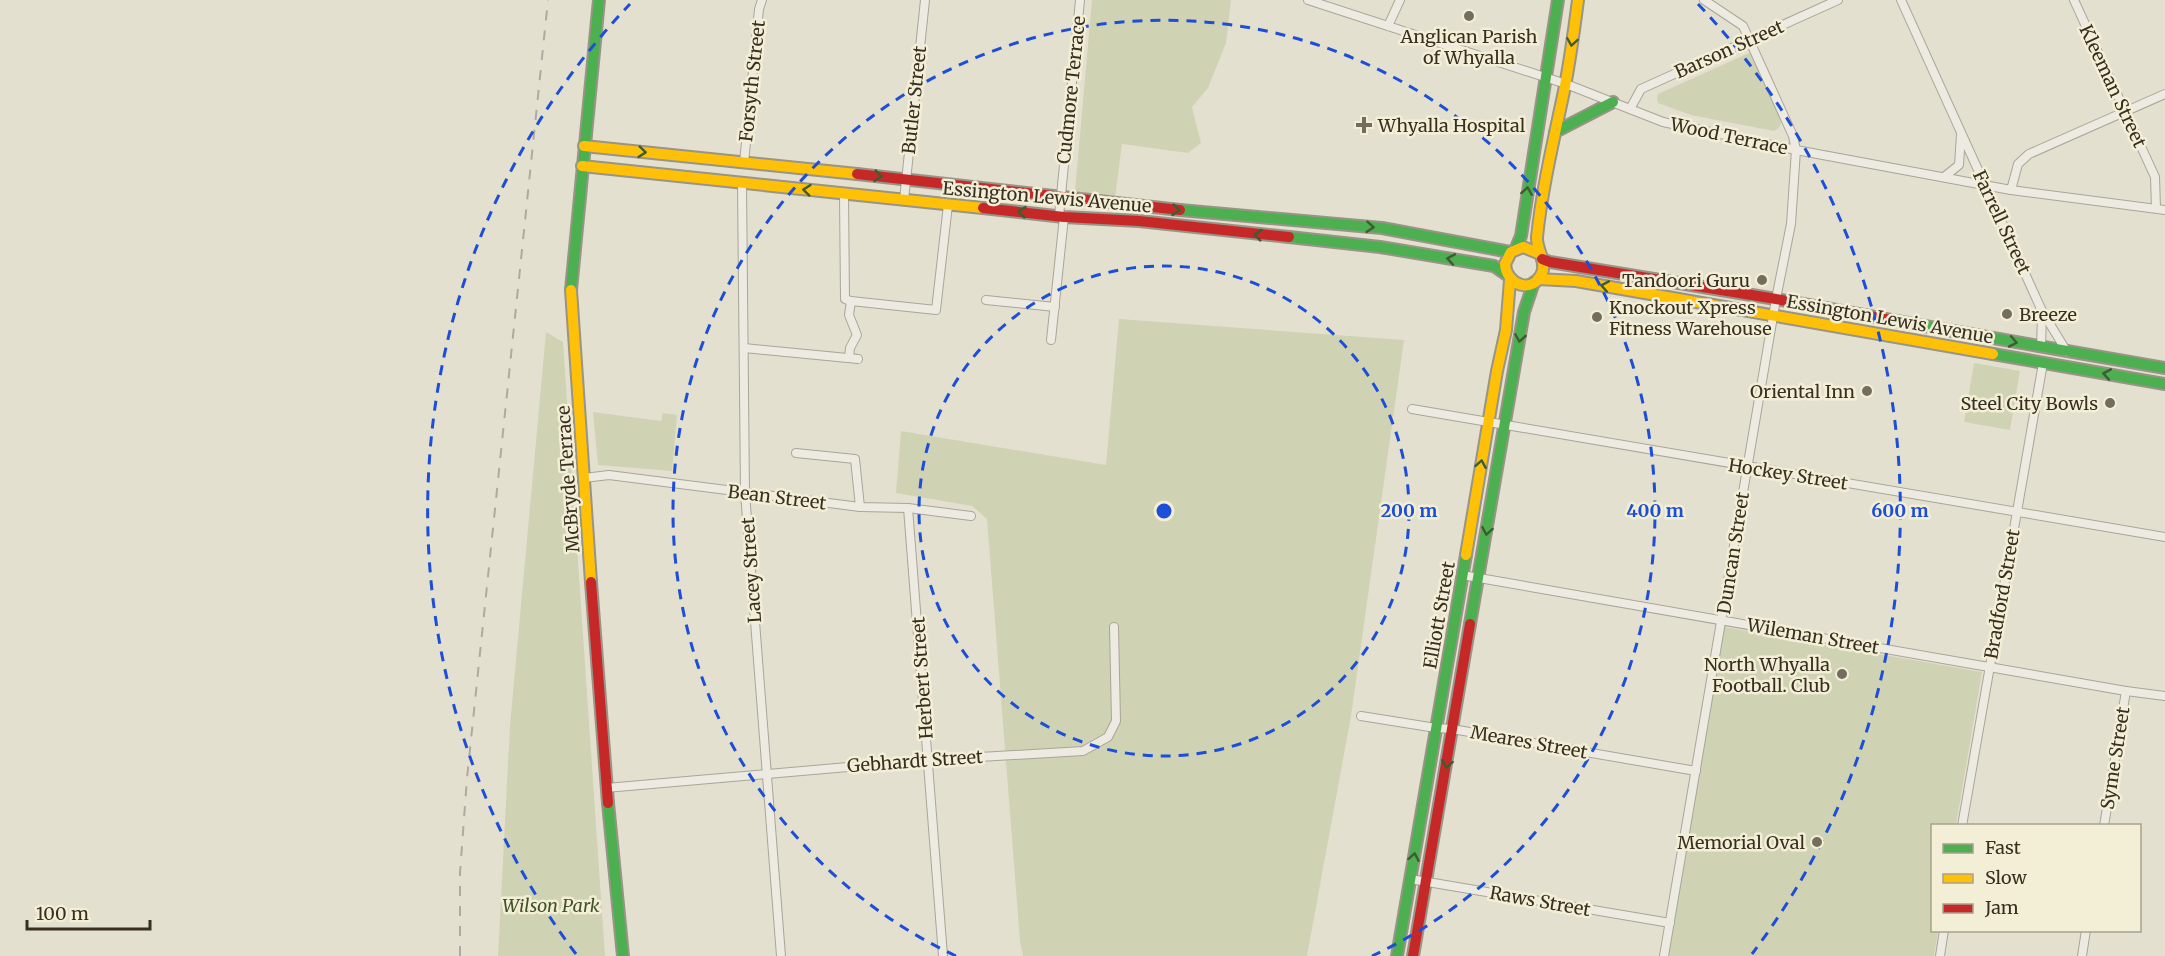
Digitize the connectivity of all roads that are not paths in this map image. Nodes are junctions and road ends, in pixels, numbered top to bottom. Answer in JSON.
{"nodes":[{"id":1,"x":599,"y":0,"type":"edge"},
{"id":2,"x":603,"y":0,"type":"edge"},
{"id":3,"x":762,"y":0,"type":"edge"},
{"id":4,"x":925,"y":0,"type":"edge"},
{"id":5,"x":1080,"y":0,"type":"edge"},
{"id":6,"x":1308,"y":0,"type":"edge"},
{"id":7,"x":1400,"y":0,"type":"edge"},
{"id":8,"x":1558,"y":0,"type":"edge"},
{"id":9,"x":1578,"y":0,"type":"edge"},
{"id":10,"x":1704,"y":0,"type":"edge"},
{"id":11,"x":1838,"y":0,"type":"edge"},
{"id":12,"x":1901,"y":0,"type":"edge"},
{"id":13,"x":2074,"y":0,"type":"edge"},
{"id":14,"x":1388,"y":26,"type":"junction"},
{"id":15,"x":1749,"y":40,"type":"junction"},
{"id":16,"x":1546,"y":78,"type":"junction"},
{"id":17,"x":1566,"y":84,"type":"junction"},
{"id":18,"x":2165,"y":94,"type":"edge"},
{"id":19,"x":1613,"y":102,"type":"junction"},
{"id":20,"x":1630,"y":109,"type":"junction"},
{"id":21,"x":2125,"y":112,"type":"junction"},
{"id":22,"x":1555,"y":132,"type":"junction"},
{"id":23,"x":1962,"y":133,"type":"junction"},
{"id":24,"x":584,"y":146,"type":"junction"},
{"id":25,"x":1796,"y":150,"type":"junction"},
{"id":26,"x":744,"y":163,"type":"junction"},
{"id":27,"x":582,"y":166,"type":"junction"},
{"id":28,"x":1944,"y":177,"type":"junction"},
{"id":29,"x":906,"y":179,"type":"junction"},
{"id":30,"x":742,"y":184,"type":"junction"},
{"id":31,"x":1985,"y":184,"type":"junction"},
{"id":32,"x":2011,"y":190,"type":"junction"},
{"id":33,"x":844,"y":194,"type":"junction"},
{"id":34,"x":1061,"y":197,"type":"junction"},
{"id":35,"x":904,"y":200,"type":"junction"},
{"id":36,"x":948,"y":205,"type":"junction"},
{"id":37,"x":2161,"y":209,"type":"edge"},
{"id":38,"x":1061,"y":216,"type":"junction"},
{"id":39,"x":1513,"y":250,"type":"junction"},
{"id":40,"x":1540,"y":256,"type":"junction"},
{"id":41,"x":1508,"y":277,"type":"junction"},
{"id":42,"x":1536,"y":281,"type":"junction"},
{"id":43,"x":1776,"y":299,"type":"junction"},
{"id":44,"x":986,"y":300,"type":"dead end"},
{"id":45,"x":850,"y":301,"type":"junction"},
{"id":46,"x":1054,"y":307,"type":"junction"},
{"id":47,"x":2042,"y":311,"type":"junction"},
{"id":48,"x":1774,"y":316,"type":"junction"},
{"id":49,"x":1051,"y":340,"type":"dead end"},
{"id":50,"x":2042,"y":347,"type":"junction"},
{"id":51,"x":744,"y":348,"type":"junction"},
{"id":52,"x":2067,"y":352,"type":"junction"},
{"id":53,"x":849,"y":358,"type":"junction"},
{"id":54,"x":858,"y":359,"type":"dead end"},
{"id":55,"x":2043,"y":363,"type":"junction"},
{"id":56,"x":2165,"y":368,"type":"edge"},
{"id":57,"x":2165,"y":384,"type":"edge"},
{"id":58,"x":1412,"y":409,"type":"dead end"},
{"id":59,"x":1488,"y":423,"type":"junction"},
{"id":60,"x":1506,"y":425,"type":"junction"},
{"id":61,"x":796,"y":453,"type":"dead end"},
{"id":62,"x":1748,"y":467,"type":"junction"},
{"id":63,"x":584,"y":478,"type":"junction"},
{"id":64,"x":745,"y":493,"type":"junction"},
{"id":65,"x":860,"y":507,"type":"junction"},
{"id":66,"x":908,"y":508,"type":"junction"},
{"id":67,"x":2016,"y":511,"type":"junction"},
{"id":68,"x":971,"y":516,"type":"dead end"},
{"id":69,"x":2165,"y":537,"type":"edge"},
{"id":70,"x":1462,"y":575,"type":"junction"},
{"id":71,"x":1479,"y":578,"type":"junction"},
{"id":72,"x":1722,"y":620,"type":"junction"},
{"id":73,"x":1114,"y":627,"type":"dead end"},
{"id":74,"x":1989,"y":667,"type":"junction"},
{"id":75,"x":2126,"y":691,"type":"junction"},
{"id":76,"x":2165,"y":696,"type":"edge"},
{"id":77,"x":1361,"y":716,"type":"dead end"},
{"id":78,"x":1436,"y":728,"type":"junction"},
{"id":79,"x":1453,"y":729,"type":"junction"},
{"id":80,"x":928,"y":760,"type":"junction"},
{"id":81,"x":1696,"y":771,"type":"junction"},
{"id":82,"x":766,"y":774,"type":"junction"},
{"id":83,"x":606,"y":788,"type":"junction"},
{"id":84,"x":1962,"y":824,"type":"edge"},
{"id":85,"x":2104,"y":824,"type":"edge"},
{"id":86,"x":1410,"y":879,"type":"junction"},
{"id":87,"x":1426,"y":881,"type":"junction"},
{"id":88,"x":1670,"y":923,"type":"junction"},
{"id":89,"x":1944,"y":932,"type":"edge"},
{"id":90,"x":2086,"y":932,"type":"edge"},
{"id":91,"x":623,"y":956,"type":"edge"},
{"id":92,"x":781,"y":956,"type":"edge"},
{"id":93,"x":943,"y":956,"type":"edge"},
{"id":94,"x":1397,"y":956,"type":"edge"},
{"id":95,"x":1413,"y":956,"type":"edge"},
{"id":96,"x":1664,"y":956,"type":"edge"},
{"id":97,"x":1940,"y":956,"type":"edge"},
{"id":98,"x":2082,"y":956,"type":"edge"}],
"edges":[{"from":1,"to":2,"type":"street"},
{"from":1,"to":24,"type":"street","name":"McBryde Terrace"},
{"from":3,"to":26,"type":"street","name":"Forsyth Street"},
{"from":4,"to":29,"type":"street","name":"Butler Street"},
{"from":5,"to":34,"type":"street","name":"Cudmore Terrace"},
{"from":6,"to":14,"type":"street","name":"Wood Terrace"},
{"from":7,"to":14,"type":"street"},
{"from":8,"to":16,"type":"street"},
{"from":9,"to":17,"type":"street","one_way":true},
{"from":10,"to":15,"type":"street"},
{"from":11,"to":15,"type":"street","name":"Barson Street"},
{"from":12,"to":23,"type":"street","name":"Farrell Street"},
{"from":13,"to":21,"type":"street","name":"Kleeman Street"},
{"from":14,"to":16,"type":"street","name":"Wood Terrace"},
{"from":15,"to":20,"type":"street","name":"Barson Street"},
{"from":15,"to":25,"type":"street"},
{"from":16,"to":17,"type":"street","name":"Wood Terrace"},
{"from":39,"to":16,"type":"street","one_way":true},
{"from":17,"to":19,"type":"street","name":"Wood Terrace"},
{"from":17,"to":22,"type":"street"},
{"from":18,"to":21,"type":"street"},
{"from":19,"to":20,"type":"street","name":"Wood Terrace"},
{"from":19,"to":22,"type":"street"},
{"from":20,"to":25,"type":"street","name":"Wood Terrace"},
{"from":21,"to":32,"type":"street"},
{"from":21,"to":37,"type":"street","name":"Kleeman Street"},
{"from":22,"to":40,"type":"street"},
{"from":23,"to":28,"type":"street","name":"Farrell Street"},
{"from":23,"to":31,"type":"street","name":"Farrell Street"},
{"from":24,"to":26,"type":"street","name":"Essington Lewis Avenue","one_way":true},
{"from":24,"to":27,"type":"street","name":"McBryde Terrace"},
{"from":25,"to":28,"type":"street","name":"Wood Terrace"},
{"from":25,"to":43,"type":"street","name":"Duncan Street"},
{"from":26,"to":29,"type":"street","name":"Essington Lewis Avenue","one_way":true},
{"from":26,"to":30,"type":"street"},
{"from":27,"to":30,"type":"street","name":"Essington Lewis Avenue"},
{"from":27,"to":63,"type":"street","name":"McBryde Terrace"},
{"from":28,"to":31,"type":"street","name":"Wood Terrace"},
{"from":29,"to":34,"type":"street","name":"Essington Lewis Avenue"},
{"from":29,"to":35,"type":"street","name":"Butler Street"},
{"from":33,"to":30,"type":"street","name":"Essington Lewis Avenue","one_way":true},
{"from":30,"to":51,"type":"street","name":"Lacey Street"},
{"from":31,"to":32,"type":"street","name":"Wood Terrace"},
{"from":31,"to":47,"type":"street","name":"Farrell Street"},
{"from":32,"to":37,"type":"street","name":"Wood Terrace"},
{"from":33,"to":35,"type":"street","name":"Essington Lewis Avenue"},
{"from":33,"to":45,"type":"street"},
{"from":34,"to":38,"type":"street","name":"Cudmore Terrace"},
{"from":34,"to":39,"type":"street","name":"Essington Lewis Avenue","one_way":true},
{"from":35,"to":36,"type":"street","name":"Essington Lewis Avenue"},
{"from":38,"to":36,"type":"street","name":"Essington Lewis Avenue","one_way":true},
{"from":36,"to":45,"type":"street"},
{"from":41,"to":38,"type":"street","name":"Essington Lewis Avenue","one_way":true},
{"from":38,"to":46,"type":"street","name":"Cudmore Terrace"},
{"from":39,"to":40,"type":"street"},
{"from":39,"to":41,"type":"street"},
{"from":40,"to":42,"type":"street"},
{"from":40,"to":43,"type":"street","name":"Essington Lewis Avenue"},
{"from":41,"to":42,"type":"street"},
{"from":41,"to":59,"type":"street","name":"Elliott Street"},
{"from":48,"to":42,"type":"street","name":"Essington Lewis Avenue","one_way":true},
{"from":42,"to":60,"type":"street","name":"Elliott Street","one_way":true},
{"from":43,"to":48,"type":"street","name":"Duncan Street"},
{"from":43,"to":50,"type":"street","name":"Essington Lewis Avenue","one_way":true},
{"from":44,"to":46,"type":"street"},
{"from":45,"to":53,"type":"street"},
{"from":46,"to":49,"type":"street","name":"Cudmore Terrace"},
{"from":47,"to":50,"type":"street","name":"Farrell Street"},
{"from":47,"to":52,"type":"street","name":"Farrell Street"},
{"from":48,"to":55,"type":"street","name":"Essington Lewis Avenue"},
{"from":48,"to":62,"type":"street","name":"Duncan Street"},
{"from":50,"to":52,"type":"street","name":"Essington Lewis Avenue"},
{"from":50,"to":55,"type":"street"},
{"from":51,"to":53,"type":"street"},
{"from":51,"to":64,"type":"street","name":"Lacey Street"},
{"from":52,"to":56,"type":"street","name":"Essington Lewis Avenue"},
{"from":53,"to":54,"type":"street"},
{"from":57,"to":55,"type":"street","name":"Essington Lewis Avenue","one_way":true},
{"from":55,"to":67,"type":"street","name":"Bradford Street"},
{"from":58,"to":59,"type":"street","name":"Hockey Street"},
{"from":59,"to":60,"type":"street","name":"Hockey Street"},
{"from":70,"to":59,"type":"street","name":"Elliott Street","one_way":true},
{"from":60,"to":62,"type":"street","name":"Hockey Street"},
{"from":60,"to":71,"type":"street","name":"Elliott Street","one_way":true},
{"from":61,"to":65,"type":"street"},
{"from":62,"to":67,"type":"street","name":"Hockey Street"},
{"from":62,"to":72,"type":"street","name":"Duncan Street"},
{"from":63,"to":64,"type":"street","name":"Bean Street"},
{"from":63,"to":83,"type":"street","name":"McBryde Terrace"},
{"from":64,"to":65,"type":"street","name":"Bean Street"},
{"from":64,"to":82,"type":"street","name":"Lacey Street"},
{"from":65,"to":66,"type":"street","name":"Bean Street"},
{"from":66,"to":68,"type":"street","name":"Bean Street"},
{"from":66,"to":80,"type":"street","name":"Herbert Street"},
{"from":67,"to":69,"type":"street","name":"Hockey Street"},
{"from":67,"to":74,"type":"street","name":"Bradford Street"},
{"from":70,"to":71,"type":"street","name":"Wileman Street"},
{"from":70,"to":78,"type":"street","name":"Elliott Street"},
{"from":71,"to":72,"type":"street","name":"Wileman Street"},
{"from":71,"to":79,"type":"street","name":"Elliott Street"},
{"from":72,"to":74,"type":"street","name":"Wileman Street"},
{"from":72,"to":81,"type":"street","name":"Duncan Street"},
{"from":73,"to":80,"type":"street","name":"Gebhardt Street"},
{"from":74,"to":75,"type":"street","name":"Wileman Street"},
{"from":74,"to":84,"type":"street","name":"Bradford Street"},
{"from":75,"to":76,"type":"street","name":"Wileman Street"},
{"from":75,"to":85,"type":"street","name":"Syme Street"},
{"from":77,"to":78,"type":"street","name":"Meares Street"},
{"from":78,"to":79,"type":"street","name":"Meares Street"},
{"from":86,"to":78,"type":"street","name":"Elliott Street","one_way":true},
{"from":79,"to":81,"type":"street","name":"Meares Street"},
{"from":79,"to":87,"type":"street","name":"Elliott Street","one_way":true},
{"from":80,"to":82,"type":"street","name":"Gebhardt Street"},
{"from":80,"to":93,"type":"street","name":"Herbert Street"},
{"from":81,"to":88,"type":"street","name":"Duncan Street"},
{"from":82,"to":83,"type":"street","name":"Gebhardt Street"},
{"from":82,"to":92,"type":"street","name":"Lacey Street"},
{"from":83,"to":91,"type":"street","name":"McBryde Terrace"},
{"from":86,"to":87,"type":"street","name":"Raws Street"},
{"from":86,"to":94,"type":"street","name":"Elliott Street"},
{"from":87,"to":88,"type":"street","name":"Raws Street"},
{"from":87,"to":95,"type":"street","name":"Elliott Street"},
{"from":88,"to":96,"type":"street","name":"Duncan Street"},
{"from":89,"to":97,"type":"street"},
{"from":90,"to":98,"type":"street"}]}
